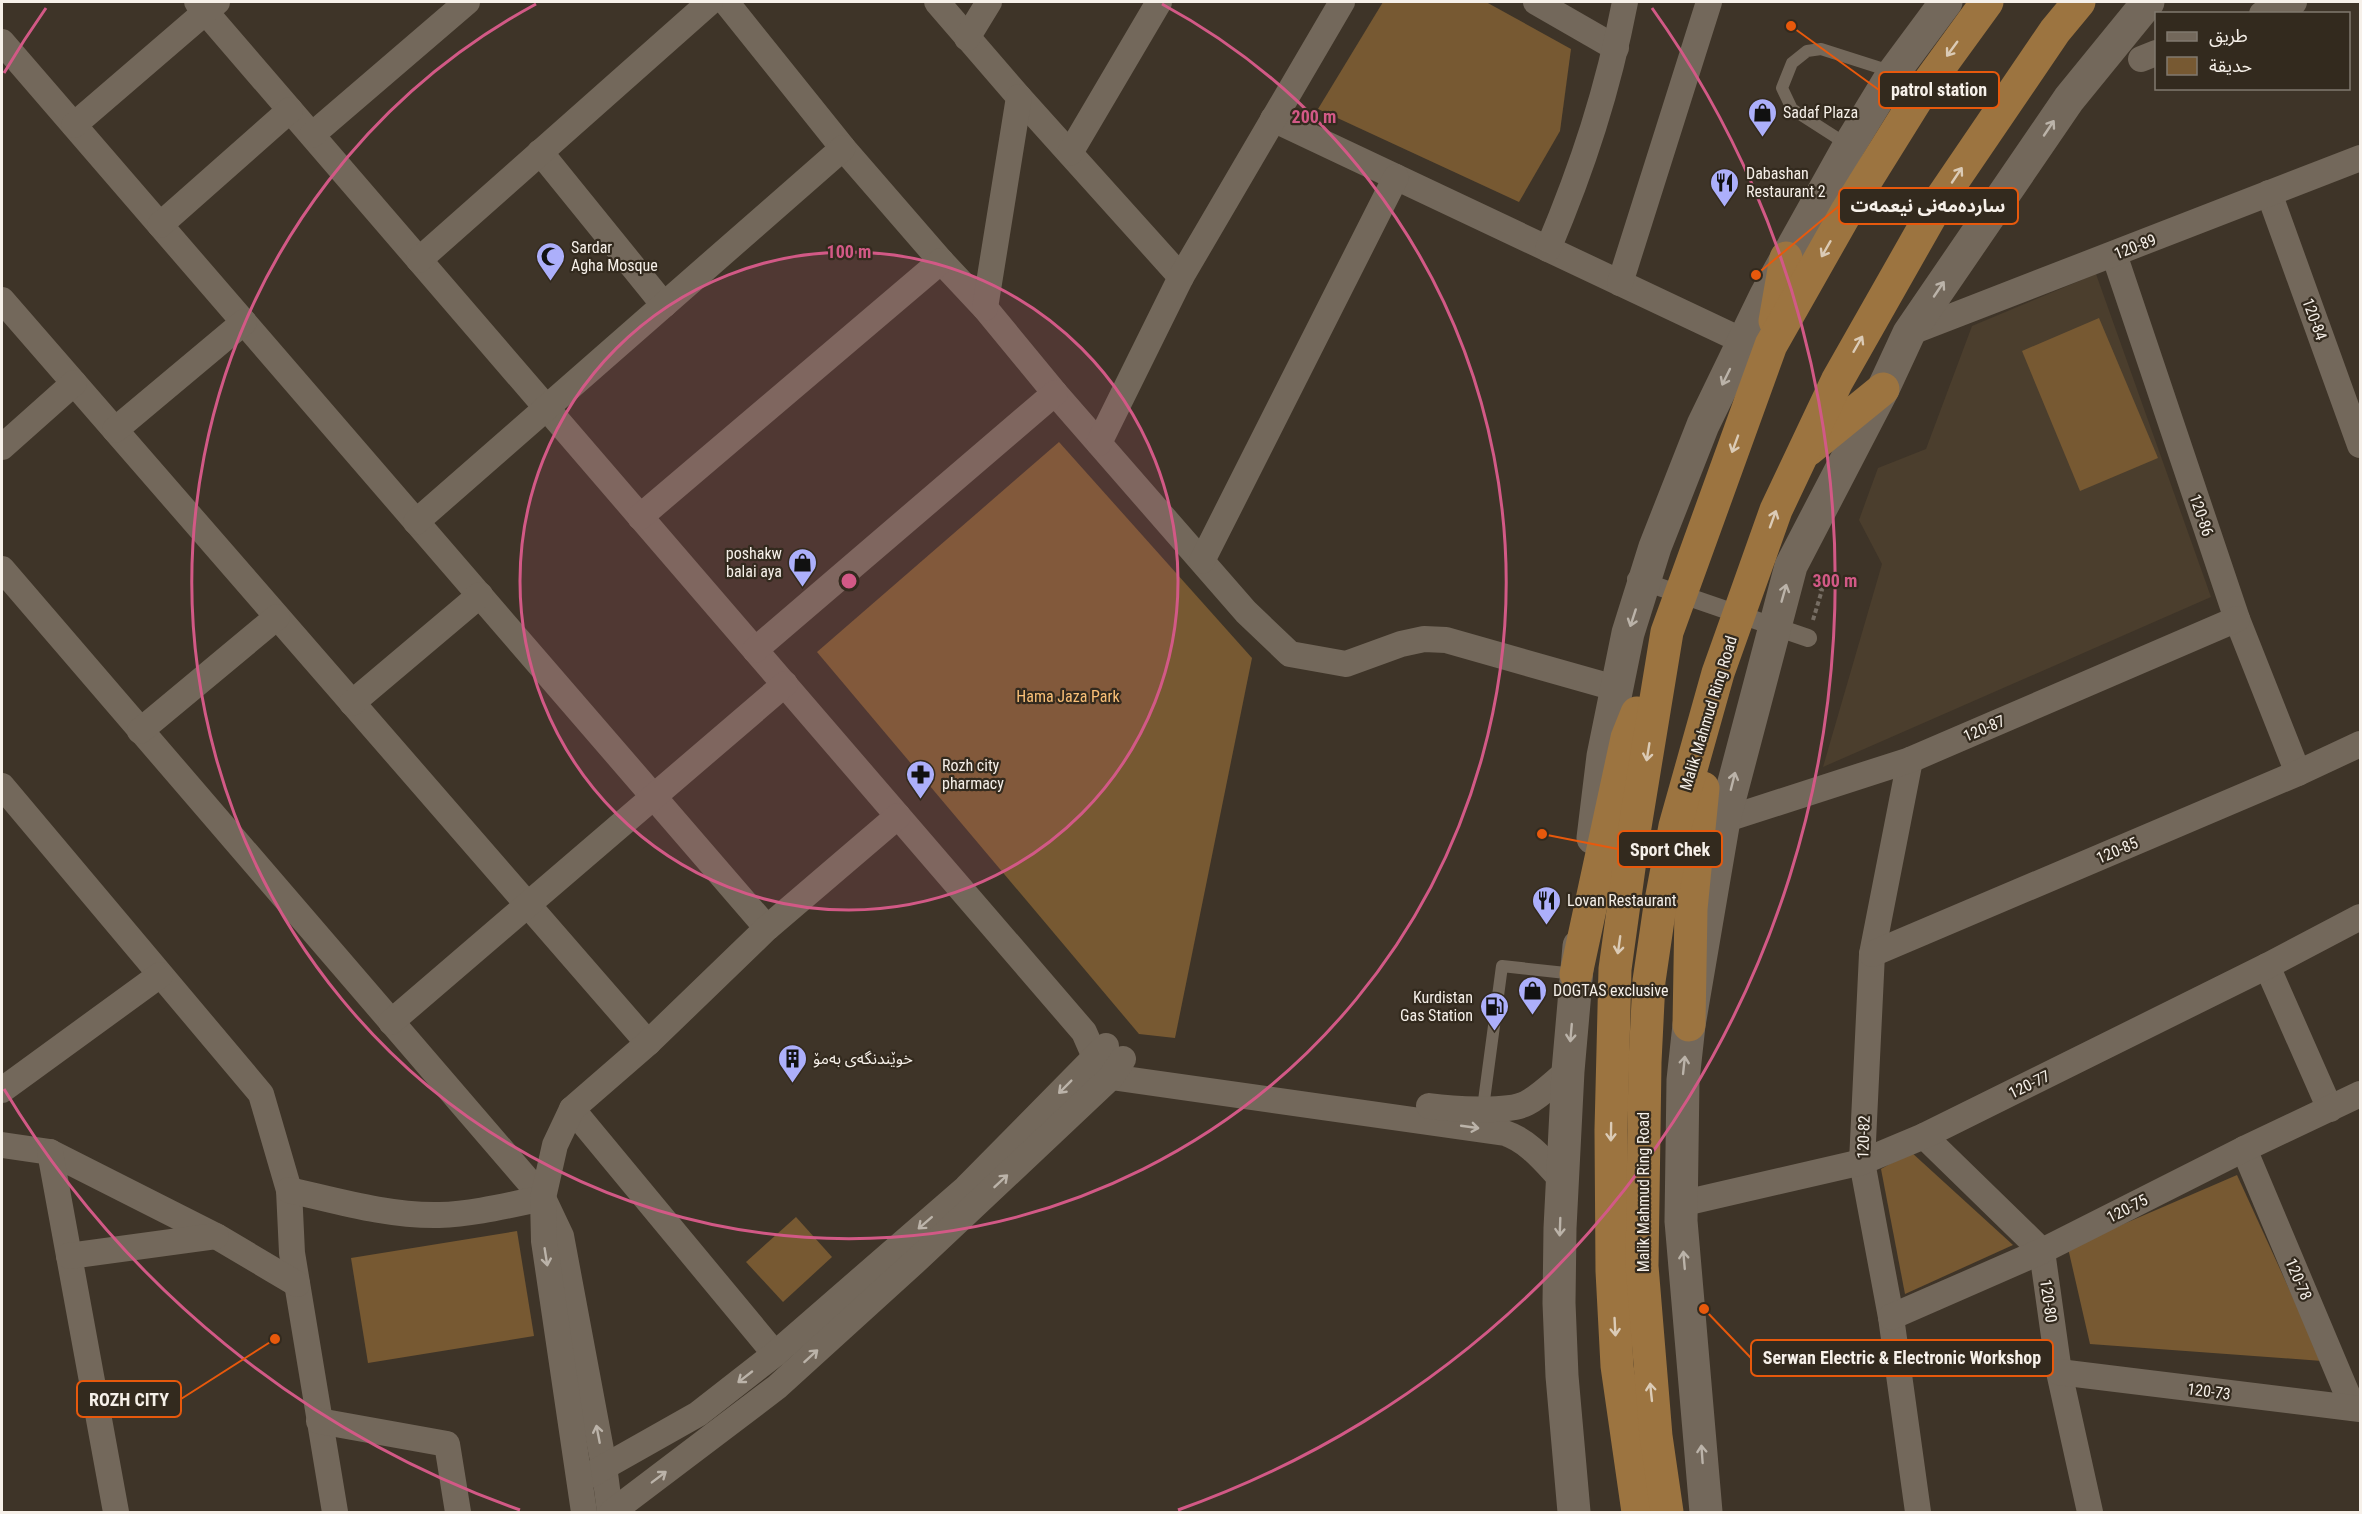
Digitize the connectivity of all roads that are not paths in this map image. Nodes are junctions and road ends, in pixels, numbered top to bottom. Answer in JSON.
{"nodes":[{"id":1,"x":467,"y":2,"type":"edge"},
{"id":2,"x":723,"y":2,"type":"edge"},
{"id":3,"x":937,"y":2,"type":"edge"},
{"id":4,"x":989,"y":2,"type":"edge"},
{"id":5,"x":1159,"y":2,"type":"edge"},
{"id":6,"x":1342,"y":2,"type":"edge"},
{"id":7,"x":1625,"y":2,"type":"edge"},
{"id":8,"x":1709,"y":2,"type":"edge"},
{"id":9,"x":1946,"y":2,"type":"edge"},
{"id":10,"x":1987,"y":2,"type":"edge"},
{"id":11,"x":2079,"y":2,"type":"edge"},
{"id":12,"x":2148,"y":2,"type":"edge"},
{"id":13,"x":2294,"y":2,"type":"edge"},
{"id":14,"x":1546,"y":4,"type":"edge"},
{"id":15,"x":207,"y":5,"type":"edge"},
{"id":16,"x":2267,"y":12,"type":"edge"},
{"id":17,"x":967,"y":38,"type":"junction"},
{"id":18,"x":2,"y":42,"type":"edge"},
{"id":19,"x":1616,"y":48,"type":"junction"},
{"id":20,"x":1894,"y":72,"type":"junction"},
{"id":21,"x":1019,"y":98,"type":"junction"},
{"id":22,"x":290,"y":110,"type":"junction"},
{"id":23,"x":1273,"y":119,"type":"junction"},
{"id":24,"x":74,"y":125,"type":"junction"},
{"id":25,"x":312,"y":135,"type":"junction"},
{"id":26,"x":1849,"y":146,"type":"junction"},
{"id":27,"x":843,"y":148,"type":"junction"},
{"id":28,"x":540,"y":152,"type":"junction"},
{"id":29,"x":1070,"y":153,"type":"junction"},
{"id":30,"x":2361,"y":158,"type":"edge"},
{"id":31,"x":1396,"y":177,"type":"junction"},
{"id":32,"x":2270,"y":193,"type":"junction"},
{"id":33,"x":160,"y":225,"type":"junction"},
{"id":34,"x":1548,"y":249,"type":"junction"},
{"id":35,"x":2114,"y":254,"type":"junction"},
{"id":36,"x":1786,"y":258,"type":"joint"},
{"id":37,"x":419,"y":260,"type":"junction"},
{"id":38,"x":941,"y":261,"type":"junction"},
{"id":39,"x":1181,"y":278,"type":"junction"},
{"id":40,"x":1620,"y":283,"type":"junction"},
{"id":41,"x":2,"y":300,"type":"edge"},
{"id":42,"x":664,"y":304,"type":"junction"},
{"id":43,"x":985,"y":308,"type":"junction"},
{"id":44,"x":244,"y":322,"type":"junction"},
{"id":45,"x":1909,"y":333,"type":"junction"},
{"id":46,"x":1757,"y":343,"type":"junction"},
{"id":47,"x":74,"y":383,"type":"junction"},
{"id":48,"x":1883,"y":389,"type":"junction"},
{"id":49,"x":1055,"y":393,"type":"junction"},
{"id":50,"x":546,"y":408,"type":"junction"},
{"id":51,"x":115,"y":430,"type":"junction"},
{"id":52,"x":1099,"y":443,"type":"junction"},
{"id":53,"x":2361,"y":445,"type":"edge"},
{"id":54,"x":2,"y":447,"type":"edge"},
{"id":55,"x":1802,"y":455,"type":"junction"},
{"id":56,"x":640,"y":517,"type":"junction"},
{"id":57,"x":416,"y":522,"type":"junction"},
{"id":58,"x":1203,"y":561,"type":"junction"},
{"id":59,"x":2,"y":569,"type":"edge"},
{"id":60,"x":1629,"y":577,"type":"dead end"},
{"id":61,"x":480,"y":595,"type":"junction"},
{"id":62,"x":277,"y":617,"type":"junction"},
{"id":63,"x":2237,"y":619,"type":"junction"},
{"id":64,"x":1667,"y":632,"type":"junction"},
{"id":65,"x":1808,"y":638,"type":"road end"},
{"id":66,"x":755,"y":650,"type":"junction"},
{"id":67,"x":1718,"y":673,"type":"junction"},
{"id":68,"x":784,"y":684,"type":"junction"},
{"id":69,"x":1615,"y":688,"type":"junction"},
{"id":70,"x":352,"y":703,"type":"junction"},
{"id":71,"x":140,"y":730,"type":"junction"},
{"id":72,"x":2361,"y":744,"type":"edge"},
{"id":73,"x":1910,"y":760,"type":"junction"},
{"id":74,"x":2298,"y":773,"type":"junction"},
{"id":75,"x":2,"y":786,"type":"edge"},
{"id":76,"x":654,"y":797,"type":"junction"},
{"id":77,"x":898,"y":816,"type":"junction"},
{"id":78,"x":1724,"y":820,"type":"junction"},
{"id":79,"x":528,"y":905,"type":"junction"},
{"id":80,"x":2361,"y":917,"type":"edge"},
{"id":81,"x":767,"y":928,"type":"junction"},
{"id":82,"x":1872,"y":954,"type":"junction"},
{"id":83,"x":2267,"y":966,"type":"junction"},
{"id":84,"x":1576,"y":974,"type":"junction"},
{"id":85,"x":160,"y":975,"type":"junction"},
{"id":86,"x":391,"y":1022,"type":"junction"},
{"id":87,"x":1689,"y":1025,"type":"junction"},
{"id":88,"x":648,"y":1043,"type":"junction"},
{"id":89,"x":1109,"y":1060,"type":"junction"},
{"id":90,"x":1568,"y":1071,"type":"junction"},
{"id":91,"x":2,"y":1090,"type":"edge"},
{"id":92,"x":2361,"y":1094,"type":"edge"},
{"id":93,"x":1483,"y":1108,"type":"junction"},
{"id":94,"x":2330,"y":1108,"type":"junction"},
{"id":95,"x":572,"y":1109,"type":"junction"},
{"id":96,"x":1924,"y":1136,"type":"junction"},
{"id":97,"x":2,"y":1145,"type":"edge"},
{"id":98,"x":2244,"y":1149,"type":"junction"},
{"id":99,"x":50,"y":1152,"type":"junction"},
{"id":100,"x":1862,"y":1162,"type":"junction"},
{"id":101,"x":1562,"y":1180,"type":"junction"},
{"id":102,"x":289,"y":1190,"type":"junction"},
{"id":103,"x":543,"y":1198,"type":"junction"},
{"id":104,"x":1680,"y":1204,"type":"junction"},
{"id":105,"x":216,"y":1236,"type":"junction"},
{"id":106,"x":2042,"y":1251,"type":"junction"},
{"id":107,"x":69,"y":1256,"type":"junction"},
{"id":108,"x":297,"y":1284,"type":"junction"},
{"id":109,"x":1891,"y":1317,"type":"junction"},
{"id":110,"x":775,"y":1354,"type":"junction"},
{"id":111,"x":2059,"y":1372,"type":"junction"},
{"id":112,"x":1562,"y":1377,"type":"junction"},
{"id":113,"x":2357,"y":1408,"type":"edge"},
{"id":114,"x":319,"y":1421,"type":"junction"},
{"id":115,"x":604,"y":1466,"type":"junction"},
{"id":116,"x":580,"y":1480,"type":"junction"},
{"id":117,"x":116,"y":1512,"type":"edge"},
{"id":118,"x":335,"y":1512,"type":"edge"},
{"id":119,"x":458,"y":1512,"type":"edge"},
{"id":120,"x":584,"y":1512,"type":"edge"},
{"id":121,"x":611,"y":1512,"type":"edge"},
{"id":122,"x":1566,"y":1512,"type":"edge"},
{"id":123,"x":1574,"y":1512,"type":"edge"},
{"id":124,"x":1638,"y":1512,"type":"edge"},
{"id":125,"x":1667,"y":1512,"type":"edge"},
{"id":126,"x":1706,"y":1512,"type":"edge"},
{"id":127,"x":1918,"y":1512,"type":"edge"},
{"id":128,"x":2090,"y":1512,"type":"edge"}],
"edges":[{"from":1,"to":25,"type":"street"},
{"from":2,"to":27,"type":"street"},
{"from":2,"to":28,"type":"street"},
{"from":3,"to":17,"type":"street"},
{"from":4,"to":17,"type":"street"},
{"from":5,"to":29,"type":"street"},
{"from":6,"to":23,"type":"street"},
{"from":7,"to":19,"type":"street"},
{"from":8,"to":40,"type":"street"},
{"from":9,"to":20,"type":"main road"},
{"from":10,"to":46,"type":"highway","name":"Malik Mahmud Ring Road","one_way":true},
{"from":55,"to":11,"type":"highway","name":"Malik Mahmud Ring Road","one_way":true},
{"from":45,"to":12,"type":"main road","one_way":true},
{"from":13,"to":16,"type":"street"},
{"from":14,"to":19,"type":"street"},
{"from":15,"to":22,"type":"street"},
{"from":15,"to":24,"type":"street"},
{"from":17,"to":21,"type":"street"},
{"from":18,"to":24,"type":"street"},
{"from":19,"to":34,"type":"street"},
{"from":20,"to":26,"type":"main road"},
{"from":20,"to":26,"type":"lane"},
{"from":21,"to":29,"type":"street"},
{"from":21,"to":43,"type":"street"},
{"from":22,"to":25,"type":"street"},
{"from":22,"to":33,"type":"street"},
{"from":23,"to":31,"type":"street"},
{"from":23,"to":39,"type":"street"},
{"from":24,"to":33,"type":"street"},
{"from":25,"to":37,"type":"street"},
{"from":26,"to":36,"type":"main road"},
{"from":27,"to":38,"type":"street"},
{"from":27,"to":42,"type":"street"},
{"from":28,"to":37,"type":"street"},
{"from":28,"to":42,"type":"street"},
{"from":29,"to":39,"type":"street"},
{"from":30,"to":32,"type":"street","name":"120-89"},
{"from":31,"to":34,"type":"street"},
{"from":31,"to":58,"type":"street"},
{"from":32,"to":35,"type":"street","name":"120-89"},
{"from":32,"to":53,"type":"street","name":"120-84"},
{"from":33,"to":44,"type":"street"},
{"from":34,"to":40,"type":"street"},
{"from":35,"to":45,"type":"street","name":"120-89"},
{"from":35,"to":63,"type":"street","name":"120-86"},
{"from":36,"to":46,"type":"highway"},
{"from":37,"to":50,"type":"street"},
{"from":38,"to":43,"type":"street"},
{"from":38,"to":56,"type":"street"},
{"from":39,"to":52,"type":"street"},
{"from":40,"to":46,"type":"street"},
{"from":41,"to":47,"type":"street"},
{"from":42,"to":50,"type":"street"},
{"from":43,"to":49,"type":"street"},
{"from":44,"to":51,"type":"street"},
{"from":44,"to":57,"type":"street"},
{"from":45,"to":48,"type":"main road"},
{"from":46,"to":64,"type":"highway","name":"Malik Mahmud Ring Road","one_way":true},
{"from":46,"to":69,"type":"main road","name":"Malik Mahmud Ring Road","one_way":true},
{"from":47,"to":51,"type":"street"},
{"from":47,"to":54,"type":"street"},
{"from":48,"to":55,"type":"highway"},
{"from":78,"to":48,"type":"main road","one_way":true},
{"from":49,"to":52,"type":"street"},
{"from":49,"to":66,"type":"street"},
{"from":50,"to":56,"type":"street"},
{"from":50,"to":57,"type":"street"},
{"from":51,"to":62,"type":"street"},
{"from":52,"to":58,"type":"street"},
{"from":67,"to":55,"type":"highway","name":"Malik Mahmud Ring Road","one_way":true},
{"from":56,"to":66,"type":"street"},
{"from":57,"to":61,"type":"street"},
{"from":58,"to":69,"type":"street"},
{"from":59,"to":71,"type":"street"},
{"from":60,"to":65,"type":"street"},
{"from":61,"to":70,"type":"street"},
{"from":61,"to":76,"type":"street"},
{"from":62,"to":70,"type":"street"},
{"from":62,"to":71,"type":"street"},
{"from":63,"to":73,"type":"street","name":"120-87"},
{"from":63,"to":74,"type":"street","name":"120-86"},
{"from":64,"to":84,"type":"highway"},
{"from":64,"to":124,"type":"highway","name":"Malik Mahmud Ring Road","one_way":true},
{"from":66,"to":68,"type":"street"},
{"from":67,"to":87,"type":"highway"},
{"from":125,"to":67,"type":"highway","name":"Malik Mahmud Ring Road","one_way":true},
{"from":68,"to":76,"type":"street"},
{"from":68,"to":77,"type":"street"},
{"from":69,"to":84,"type":"main road","name":"Malik Mahmud Ring Road"},
{"from":70,"to":79,"type":"street"},
{"from":71,"to":86,"type":"street"},
{"from":72,"to":74,"type":"street","name":"120-85"},
{"from":73,"to":78,"type":"street","name":"120-87"},
{"from":73,"to":82,"type":"street","name":"120-82"},
{"from":74,"to":82,"type":"street","name":"120-85"},
{"from":75,"to":85,"type":"street"},
{"from":76,"to":79,"type":"street"},
{"from":76,"to":81,"type":"street"},
{"from":77,"to":81,"type":"street"},
{"from":77,"to":89,"type":"street"},
{"from":78,"to":87,"type":"main road"},
{"from":79,"to":86,"type":"street"},
{"from":79,"to":88,"type":"street"},
{"from":80,"to":83,"type":"street","name":"120-77"},
{"from":81,"to":88,"type":"street"},
{"from":82,"to":100,"type":"street","name":"120-82"},
{"from":83,"to":94,"type":"street"},
{"from":83,"to":96,"type":"street","name":"120-77"},
{"from":84,"to":90,"type":"main road","name":"Malik Mahmud Ring Road","one_way":true},
{"from":84,"to":93,"type":"lane"},
{"from":85,"to":91,"type":"street"},
{"from":85,"to":102,"type":"street"},
{"from":86,"to":103,"type":"street"},
{"from":104,"to":87,"type":"main road","one_way":true},
{"from":88,"to":95,"type":"street"},
{"from":89,"to":93,"type":"street"},
{"from":89,"to":101,"type":"street","one_way":true},
{"from":89,"to":110,"type":"street","one_way":true},
{"from":121,"to":89,"type":"street","one_way":true},
{"from":90,"to":93,"type":"street"},
{"from":90,"to":101,"type":"main road","name":"Malik Mahmud Ring Road"},
{"from":92,"to":94,"type":"street","name":"120-75"},
{"from":94,"to":98,"type":"street","name":"120-75"},
{"from":95,"to":103,"type":"street"},
{"from":95,"to":110,"type":"street"},
{"from":96,"to":100,"type":"street","name":"120-77"},
{"from":96,"to":106,"type":"street"},
{"from":97,"to":99,"type":"street"},
{"from":98,"to":106,"type":"street","name":"120-75"},
{"from":98,"to":113,"type":"street","name":"120-78"},
{"from":99,"to":105,"type":"street"},
{"from":99,"to":107,"type":"street"},
{"from":100,"to":104,"type":"street","name":"120-77"},
{"from":100,"to":109,"type":"street","name":"120-82"},
{"from":101,"to":112,"type":"main road","name":"Malik Mahmud Ring Road","one_way":true},
{"from":102,"to":103,"type":"street"},
{"from":102,"to":108,"type":"street"},
{"from":115,"to":103,"type":"street","one_way":true},
{"from":103,"to":116,"type":"street","one_way":true},
{"from":126,"to":104,"type":"main road","one_way":true},
{"from":105,"to":107,"type":"street"},
{"from":105,"to":108,"type":"street"},
{"from":106,"to":109,"type":"street","name":"120-75"},
{"from":106,"to":111,"type":"street","name":"120-80"},
{"from":107,"to":117,"type":"street"},
{"from":108,"to":114,"type":"street"},
{"from":109,"to":127,"type":"street","name":"120-82"},
{"from":110,"to":115,"type":"street","one_way":true},
{"from":111,"to":113,"type":"street","name":"120-73"},
{"from":111,"to":128,"type":"street","name":"120-80"},
{"from":112,"to":122,"type":"main road"},
{"from":112,"to":123,"type":"main road","name":"Malik Mahmud Ring Road"},
{"from":114,"to":118,"type":"street"},
{"from":114,"to":119,"type":"street"},
{"from":115,"to":116,"type":"street"},
{"from":115,"to":121,"type":"street"},
{"from":116,"to":120,"type":"street"}]}
